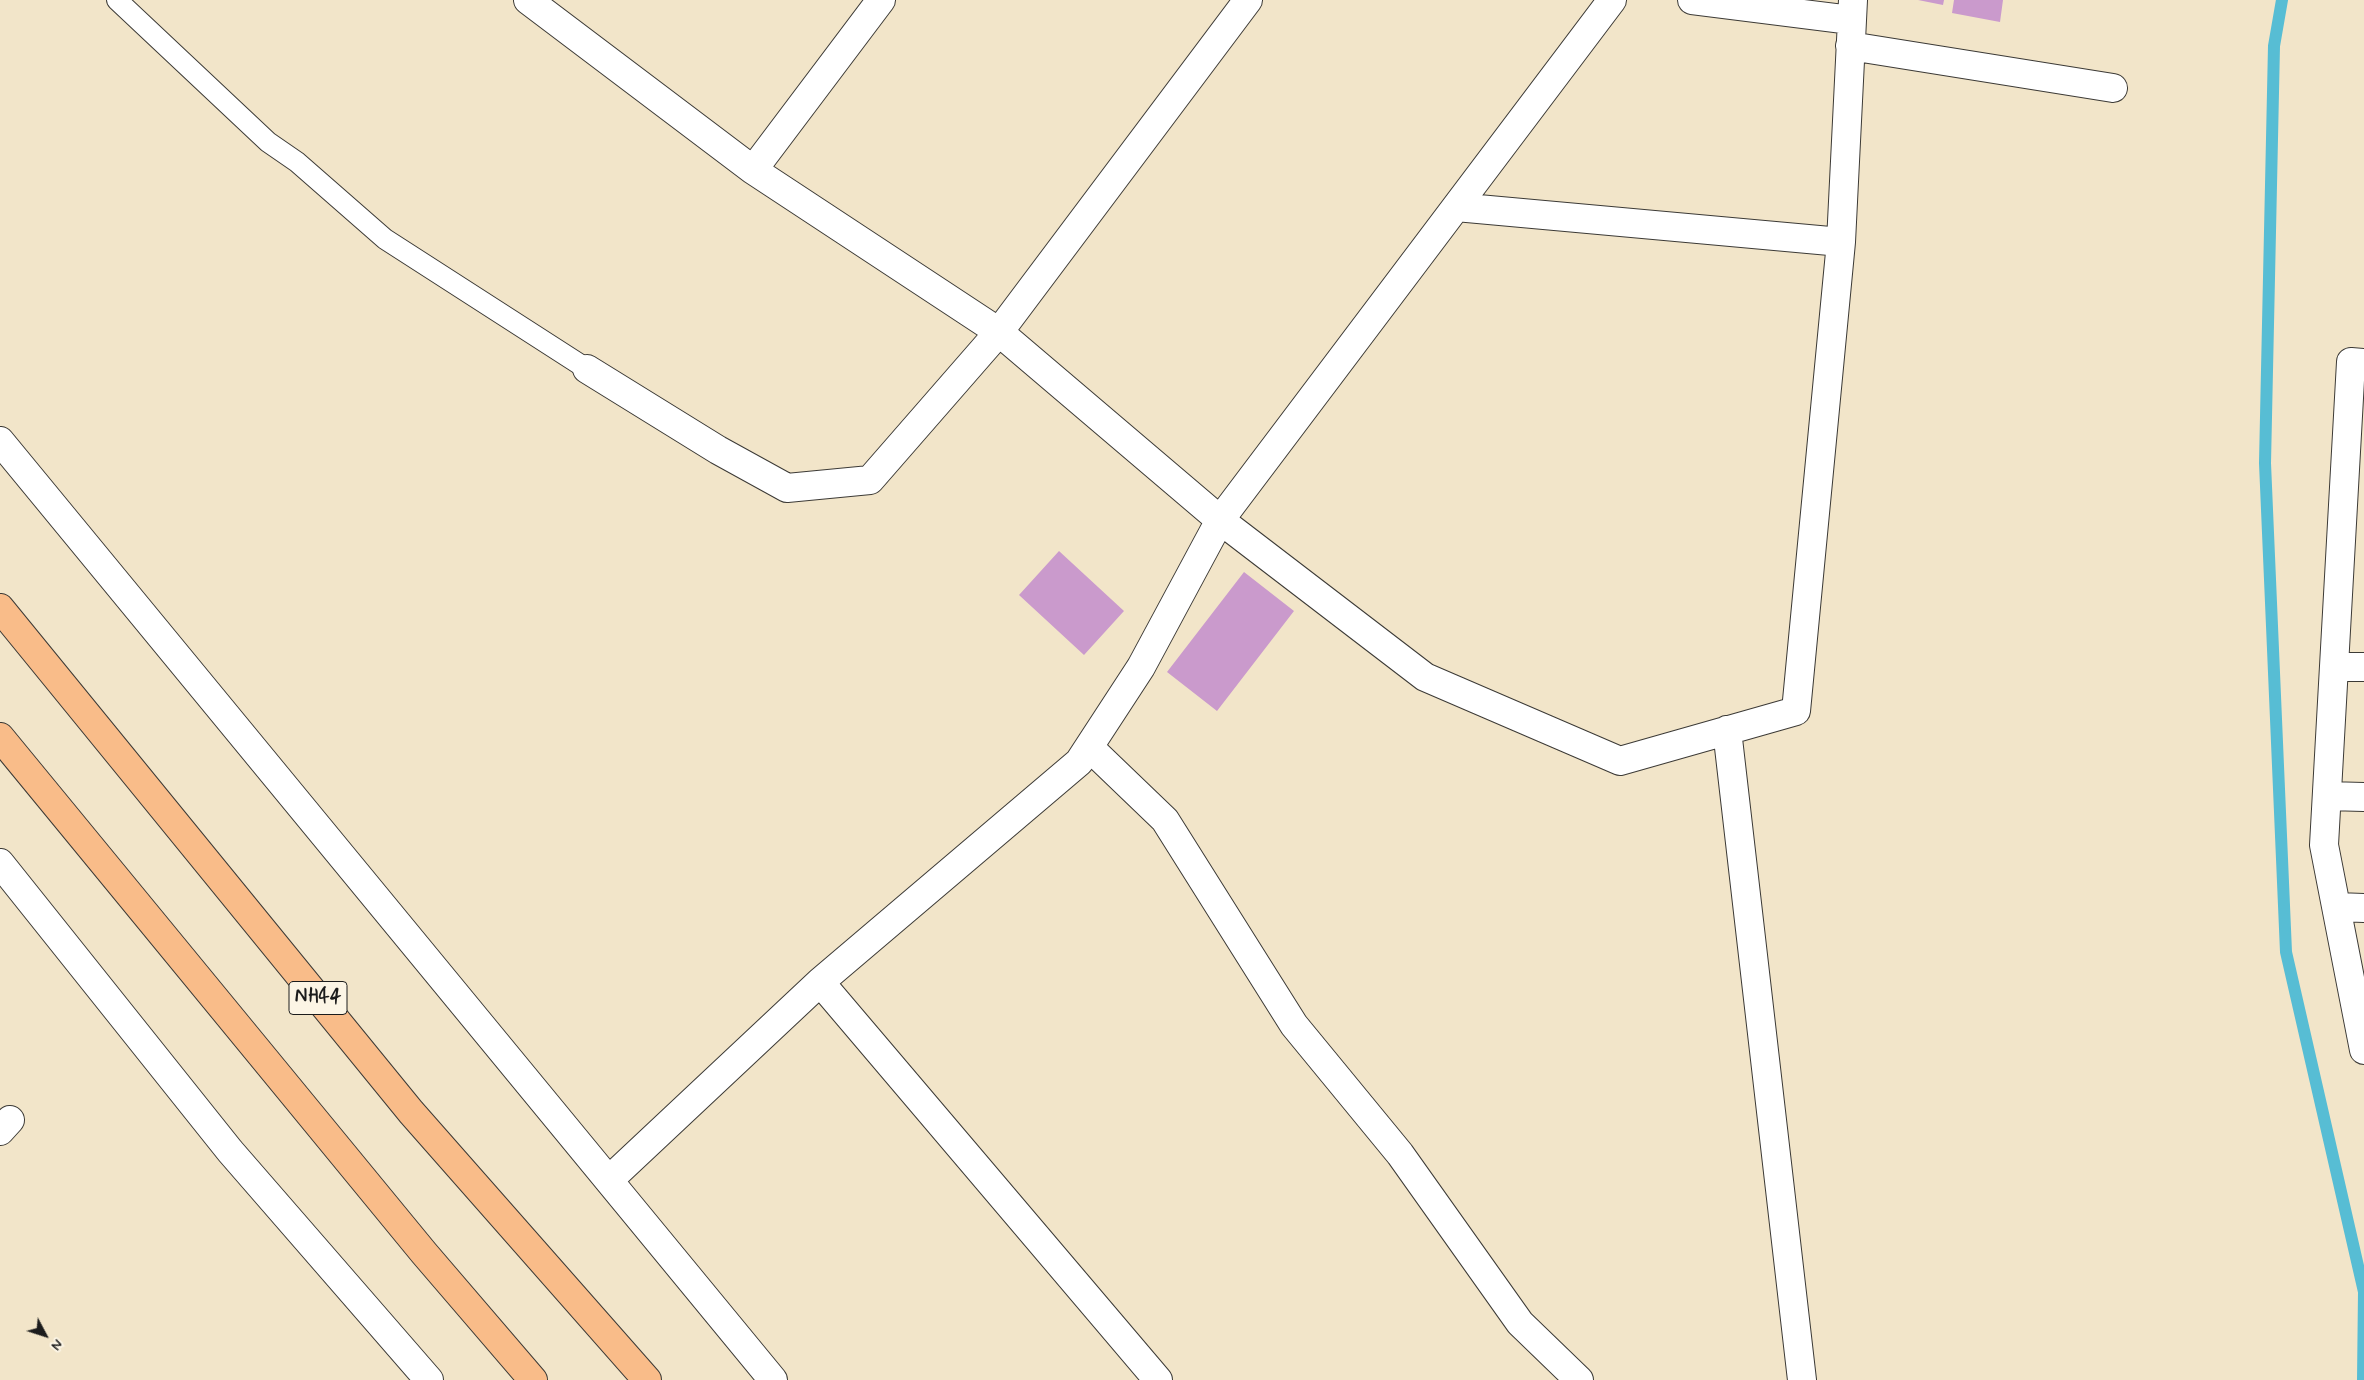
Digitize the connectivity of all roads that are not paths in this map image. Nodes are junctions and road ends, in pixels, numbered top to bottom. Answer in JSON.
{"nodes":[{"id":1,"x":117,"y":0,"type":"edge"},
{"id":2,"x":528,"y":0,"type":"edge"},
{"id":3,"x":881,"y":0,"type":"edge"},
{"id":4,"x":1248,"y":0,"type":"edge"},
{"id":5,"x":1612,"y":0,"type":"edge"},
{"id":6,"x":1692,"y":0,"type":"edge"},
{"id":7,"x":1852,"y":22,"type":"edge"},
{"id":8,"x":2113,"y":88,"type":"dead end"},
{"id":9,"x":753,"y":170,"type":"junction"},
{"id":10,"x":1456,"y":207,"type":"junction"},
{"id":11,"x":1841,"y":242,"type":"junction"},
{"id":12,"x":999,"y":332,"type":"junction"},
{"id":13,"x":2364,"y":363,"type":"edge"},
{"id":14,"x":588,"y":369,"type":"joint"},
{"id":15,"x":0,"y":441,"type":"edge"},
{"id":16,"x":1220,"y":520,"type":"junction"},
{"id":17,"x":2352,"y":539,"type":"edge"},
{"id":18,"x":0,"y":608,"type":"edge"},
{"id":19,"x":2335,"y":667,"type":"junction"},
{"id":20,"x":2364,"y":667,"type":"edge"},
{"id":21,"x":1727,"y":730,"type":"junction"},
{"id":22,"x":0,"y":737,"type":"edge"},
{"id":23,"x":1089,"y":747,"type":"junction"},
{"id":24,"x":2327,"y":796,"type":"junction"},
{"id":25,"x":2364,"y":797,"type":"edge"},
{"id":26,"x":0,"y":863,"type":"edge"},
{"id":27,"x":2337,"y":907,"type":"junction"},
{"id":28,"x":2364,"y":908,"type":"edge"},
{"id":29,"x":820,"y":982,"type":"junction"},
{"id":30,"x":2364,"y":1050,"type":"edge"},
{"id":31,"x":609,"y":1180,"type":"junction"},
{"id":32,"x":429,"y":1380,"type":"edge"},
{"id":33,"x":533,"y":1380,"type":"edge"},
{"id":34,"x":647,"y":1380,"type":"edge"},
{"id":35,"x":774,"y":1380,"type":"edge"},
{"id":36,"x":1158,"y":1380,"type":"edge"},
{"id":37,"x":1579,"y":1380,"type":"edge"},
{"id":38,"x":1802,"y":1380,"type":"edge"}],
"edges":[{"from":1,"to":14,"type":"lane"},
{"from":2,"to":9,"type":"street"},
{"from":3,"to":9,"type":"street"},
{"from":4,"to":12,"type":"street"},
{"from":5,"to":10,"type":"street"},
{"from":6,"to":7,"type":"street"},
{"from":7,"to":8,"type":"street"},
{"from":7,"to":11,"type":"street"},
{"from":9,"to":12,"type":"street"},
{"from":10,"to":11,"type":"street"},
{"from":10,"to":16,"type":"street"},
{"from":11,"to":21,"type":"street"},
{"from":12,"to":14,"type":"street"},
{"from":12,"to":16,"type":"street"},
{"from":13,"to":17,"type":"street"},
{"from":15,"to":31,"type":"street"},
{"from":16,"to":21,"type":"street"},
{"from":16,"to":23,"type":"street"},
{"from":17,"to":19,"type":"street"},
{"from":18,"to":34,"type":"highway","number":"NH44"},
{"from":19,"to":20,"type":"street"},
{"from":19,"to":24,"type":"street"},
{"from":21,"to":38,"type":"street"},
{"from":22,"to":33,"type":"highway"},
{"from":23,"to":29,"type":"street"},
{"from":23,"to":37,"type":"street"},
{"from":24,"to":25,"type":"street"},
{"from":24,"to":27,"type":"street"},
{"from":26,"to":32,"type":"street"},
{"from":27,"to":28,"type":"street"},
{"from":27,"to":30,"type":"street"},
{"from":29,"to":31,"type":"street"},
{"from":29,"to":36,"type":"street"},
{"from":31,"to":35,"type":"street"}]}
